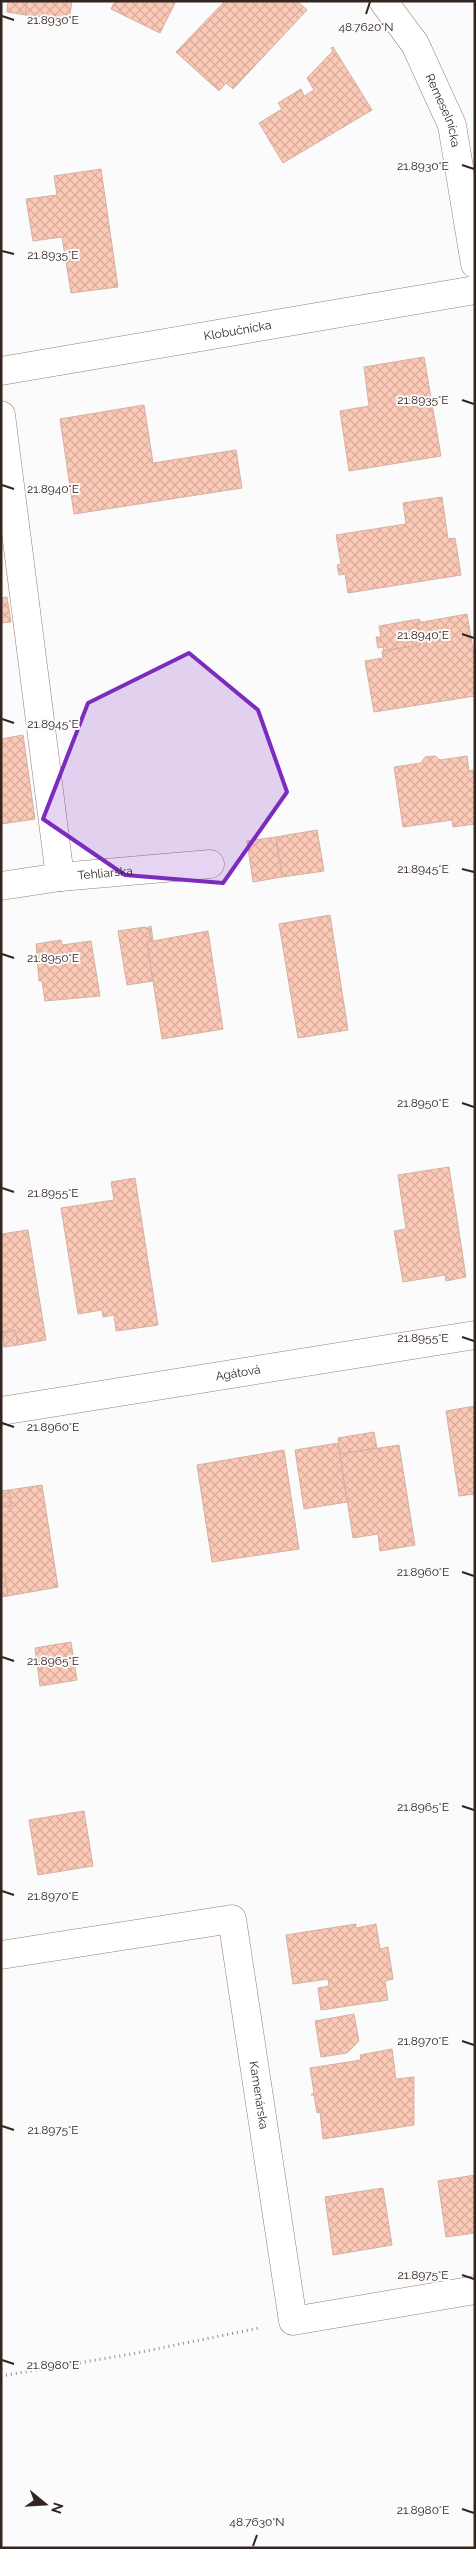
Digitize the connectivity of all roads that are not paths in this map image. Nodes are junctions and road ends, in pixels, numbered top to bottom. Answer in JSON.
{"nodes":[{"id":1,"x":384,"y":1,"type":"edge"},
{"id":2,"x":475,"y":264,"type":"edge"},
{"id":3,"x":475,"y":290,"type":"edge"},
{"id":4,"x":1,"y":371,"type":"edge"},
{"id":5,"x":1,"y":415,"type":"edge"},
{"id":6,"x":210,"y":864,"type":"dead end"},
{"id":7,"x":60,"y":878,"type":"junction"},
{"id":8,"x":1,"y":886,"type":"edge"},
{"id":9,"x":475,"y":1336,"type":"edge"},
{"id":10,"x":1,"y":1411,"type":"edge"},
{"id":11,"x":1,"y":1955,"type":"edge"},
{"id":12,"x":475,"y":2290,"type":"edge"}],
"edges":[{"from":1,"to":2,"type":"street","name":"Remeselnícka"},
{"from":3,"to":4,"type":"street","name":"Klobučnícka"},
{"from":5,"to":7,"type":"street"},
{"from":6,"to":7,"type":"street","name":"Tehliarska"},
{"from":7,"to":8,"type":"street","name":"Tehliarska"},
{"from":9,"to":10,"type":"street","name":"Agátová"},
{"from":11,"to":12,"type":"street","name":"Kamenárska"}]}
